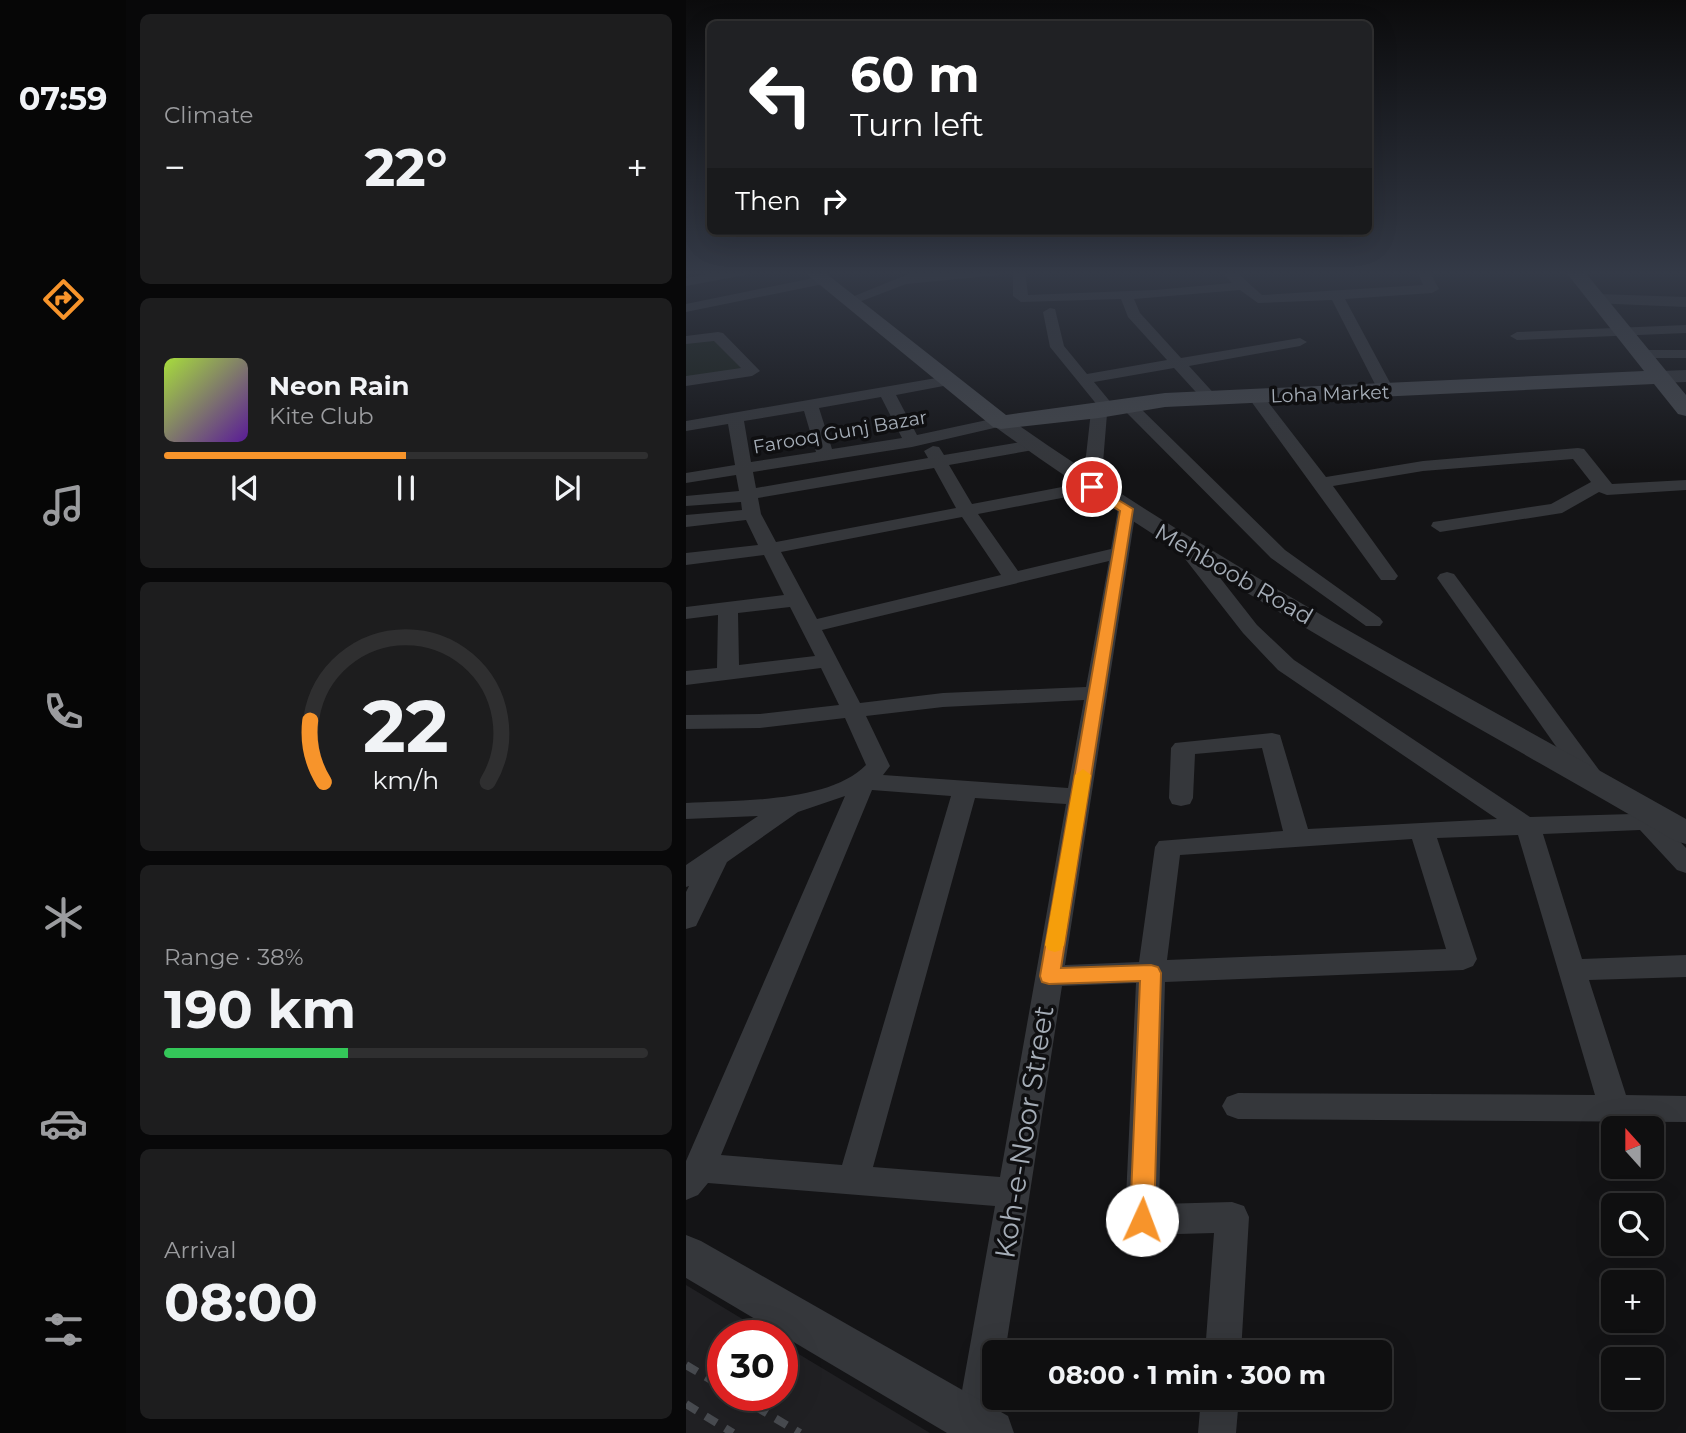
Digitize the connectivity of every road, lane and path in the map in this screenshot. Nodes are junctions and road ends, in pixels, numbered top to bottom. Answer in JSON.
{"nodes":[{"id":1,"x":706,"y":338,"type":"edge"},
{"id":2,"x":720,"y":338,"type":"edge"},
{"id":3,"x":895,"y":338,"type":"edge"},
{"id":4,"x":1055,"y":338,"type":"edge"},
{"id":5,"x":1155,"y":338,"type":"edge"},
{"id":6,"x":1359,"y":338,"type":"edge"},
{"id":7,"x":1629,"y":338,"type":"edge"},
{"id":8,"x":686,"y":341,"type":"edge"},
{"id":9,"x":1300,"y":342,"type":"dead end"},
{"id":10,"x":1686,"y":354,"type":"edge"},
{"id":11,"x":1643,"y":355,"type":"junction"},
{"id":12,"x":1178,"y":363,"type":"junction"},
{"id":13,"x":1686,"y":376,"type":"edge"},
{"id":14,"x":1660,"y":377,"type":"junction"},
{"id":15,"x":1083,"y":379,"type":"junction"},
{"id":16,"x":948,"y":380,"type":"junction"},
{"id":17,"x":686,"y":381,"type":"edge"},
{"id":18,"x":886,"y":391,"type":"junction"},
{"id":19,"x":1387,"y":391,"type":"junction"},
{"id":20,"x":1256,"y":397,"type":"junction"},
{"id":21,"x":1211,"y":399,"type":"junction"},
{"id":22,"x":810,"y":405,"type":"junction"},
{"id":23,"x":1686,"y":408,"type":"edge"},
{"id":24,"x":1113,"y":409,"type":"junction"},
{"id":25,"x":735,"y":418,"type":"junction"},
{"id":26,"x":1001,"y":422,"type":"junction"},
{"id":27,"x":686,"y":426,"type":"edge"},
{"id":28,"x":919,"y":441,"type":"junction"},
{"id":29,"x":1033,"y":445,"type":"junction"},
{"id":30,"x":826,"y":456,"type":"junction"},
{"id":31,"x":939,"y":461,"type":"junction"},
{"id":32,"x":744,"y":469,"type":"junction"},
{"id":33,"x":686,"y":478,"type":"edge"},
{"id":34,"x":1322,"y":483,"type":"junction"},
{"id":35,"x":1602,"y":483,"type":"junction"},
{"id":36,"x":1686,"y":485,"type":"edge"},
{"id":37,"x":1092,"y":487,"type":"junction"},
{"id":38,"x":686,"y":501,"type":"edge"},
{"id":39,"x":750,"y":504,"type":"junction"},
{"id":40,"x":1127,"y":509,"type":"junction"},
{"id":41,"x":967,"y":511,"type":"junction"},
{"id":42,"x":686,"y":521,"type":"edge"},
{"id":43,"x":1440,"y":526,"type":"dead end"},
{"id":44,"x":1185,"y":546,"type":"junction"},
{"id":45,"x":769,"y":549,"type":"junction"},
{"id":46,"x":1119,"y":554,"type":"junction"},
{"id":47,"x":686,"y":559,"type":"edge"},
{"id":48,"x":1388,"y":576,"type":"dead end"},
{"id":49,"x":1012,"y":577,"type":"junction"},
{"id":50,"x":1447,"y":578,"type":"dead end"},
{"id":51,"x":796,"y":600,"type":"junction"},
{"id":52,"x":728,"y":608,"type":"junction"},
{"id":53,"x":686,"y":613,"type":"edge"},
{"id":54,"x":1373,"y":622,"type":"dead end"},
{"id":55,"x":810,"y":627,"type":"junction"},
{"id":56,"x":827,"y":661,"type":"junction"},
{"id":57,"x":728,"y":673,"type":"junction"},
{"id":58,"x":686,"y":678,"type":"edge"},
{"id":59,"x":1097,"y":693,"type":"junction"},
{"id":60,"x":853,"y":710,"type":"junction"},
{"id":61,"x":686,"y":722,"type":"edge"},
{"id":62,"x":1594,"y":780,"type":"junction"},
{"id":63,"x":863,"y":782,"type":"junction"},
{"id":64,"x":965,"y":789,"type":"junction"},
{"id":65,"x":1079,"y":797,"type":"junction"},
{"id":66,"x":1181,"y":798,"type":"dead end"},
{"id":67,"x":789,"y":807,"type":"junction"},
{"id":68,"x":686,"y":811,"type":"edge"},
{"id":69,"x":1666,"y":825,"type":"edge"},
{"id":70,"x":1528,"y":828,"type":"junction"},
{"id":71,"x":1422,"y":830,"type":"junction"},
{"id":72,"x":1298,"y":839,"type":"junction"},
{"id":73,"x":716,"y":857,"type":"junction"},
{"id":74,"x":1686,"y":864,"type":"edge"},
{"id":75,"x":686,"y":878,"type":"edge"},
{"id":76,"x":686,"y":919,"type":"edge"},
{"id":77,"x":1686,"y":965,"type":"edge"},
{"id":78,"x":1572,"y":970,"type":"junction"},
{"id":79,"x":1151,"y":973,"type":"junction"},
{"id":80,"x":1049,"y":976,"type":"junction"},
{"id":81,"x":1238,"y":1107,"type":"dead end"},
{"id":82,"x":1615,"y":1109,"type":"junction"},
{"id":83,"x":1686,"y":1109,"type":"edge"},
{"id":84,"x":693,"y":1176,"type":"edge"},
{"id":85,"x":853,"y":1182,"type":"junction"},
{"id":86,"x":1014,"y":1193,"type":"junction"},
{"id":87,"x":686,"y":1255,"type":"edge"},
{"id":88,"x":1224,"y":1340,"type":"edge"},
{"id":89,"x":1219,"y":1410,"type":"edge"},
{"id":90,"x":983,"y":1428,"type":"edge"},
{"id":91,"x":1217,"y":1433,"type":"edge"}],
"edges":[{"from":1,"to":8,"type":"street"},
{"from":2,"to":17,"type":"street"},
{"from":3,"to":16,"type":"main road","name":"Mehboob Road"},
{"from":4,"to":15,"type":"street"},
{"from":5,"to":12,"type":"street"},
{"from":6,"to":19,"type":"street"},
{"from":7,"to":11,"type":"main road"},
{"from":9,"to":12,"type":"street"},
{"from":10,"to":11,"type":"street"},
{"from":11,"to":14,"type":"main road"},
{"from":12,"to":15,"type":"street"},
{"from":12,"to":21,"type":"street"},
{"from":13,"to":14,"type":"street"},
{"from":14,"to":19,"type":"main road","name":"Loha Market"},
{"from":14,"to":23,"type":"main road"},
{"from":15,"to":24,"type":"street"},
{"from":16,"to":18,"type":"street"},
{"from":16,"to":26,"type":"main road","name":"Mehboob Road"},
{"from":18,"to":22,"type":"street"},
{"from":18,"to":28,"type":"street"},
{"from":19,"to":20,"type":"main road","name":"Loha Market"},
{"from":20,"to":21,"type":"main road","name":"Loha Market"},
{"from":20,"to":34,"type":"street"},
{"from":21,"to":24,"type":"main road","name":"Loha Market"},
{"from":22,"to":25,"type":"street"},
{"from":22,"to":30,"type":"street"},
{"from":24,"to":26,"type":"main road","name":"Loha Market"},
{"from":24,"to":37,"type":"street"},
{"from":24,"to":54,"type":"street"},
{"from":25,"to":27,"type":"street"},
{"from":25,"to":32,"type":"street"},
{"from":26,"to":28,"type":"street","name":"Farooq Gunj Bazar"},
{"from":26,"to":29,"type":"street","name":"Mehboob Road"},
{"from":28,"to":30,"type":"street","name":"Farooq Gunj Bazar"},
{"from":28,"to":31,"type":"street"},
{"from":29,"to":31,"type":"street"},
{"from":29,"to":37,"type":"street","name":"Mehboob Road"},
{"from":30,"to":32,"type":"street","name":"Farooq Gunj Bazar"},
{"from":31,"to":39,"type":"street"},
{"from":31,"to":41,"type":"street"},
{"from":32,"to":33,"type":"street","name":"Farooq Gunj Bazar"},
{"from":32,"to":39,"type":"street"},
{"from":34,"to":35,"type":"street"},
{"from":34,"to":48,"type":"street"},
{"from":35,"to":36,"type":"street"},
{"from":35,"to":43,"type":"street"},
{"from":37,"to":40,"type":"street","name":"Mehboob Road"},
{"from":37,"to":41,"type":"street"},
{"from":38,"to":39,"type":"street"},
{"from":39,"to":42,"type":"street"},
{"from":39,"to":45,"type":"street"},
{"from":40,"to":44,"type":"street","name":"Mehboob Road"},
{"from":40,"to":46,"type":"street","name":"Koh-e-Noor Street"},
{"from":41,"to":45,"type":"street"},
{"from":41,"to":49,"type":"street"},
{"from":44,"to":62,"type":"street","name":"Mehboob Road"},
{"from":44,"to":70,"type":"street"},
{"from":45,"to":47,"type":"street"},
{"from":45,"to":51,"type":"street"},
{"from":46,"to":49,"type":"street"},
{"from":46,"to":59,"type":"street","name":"Koh-e-Noor Street"},
{"from":49,"to":55,"type":"street"},
{"from":50,"to":62,"type":"street"},
{"from":51,"to":52,"type":"street"},
{"from":51,"to":55,"type":"street"},
{"from":52,"to":53,"type":"street"},
{"from":52,"to":57,"type":"street"},
{"from":55,"to":56,"type":"street"},
{"from":56,"to":57,"type":"street"},
{"from":56,"to":60,"type":"street"},
{"from":57,"to":58,"type":"street"},
{"from":59,"to":60,"type":"street"},
{"from":59,"to":65,"type":"street","name":"Koh-e-Noor Street"},
{"from":60,"to":61,"type":"street"},
{"from":60,"to":63,"type":"street"},
{"from":62,"to":69,"type":"street","name":"Mehboob Road"},
{"from":63,"to":64,"type":"street"},
{"from":63,"to":67,"type":"street"},
{"from":63,"to":84,"type":"street"},
{"from":64,"to":65,"type":"street"},
{"from":64,"to":85,"type":"street"},
{"from":65,"to":80,"type":"street","name":"Koh-e-Noor Street"},
{"from":66,"to":72,"type":"street"},
{"from":67,"to":68,"type":"street"},
{"from":67,"to":73,"type":"street"},
{"from":69,"to":70,"type":"street"},
{"from":69,"to":74,"type":"street"},
{"from":70,"to":71,"type":"street"},
{"from":70,"to":78,"type":"street"},
{"from":71,"to":72,"type":"street"},
{"from":71,"to":79,"type":"street"},
{"from":72,"to":79,"type":"street"},
{"from":73,"to":75,"type":"street"},
{"from":73,"to":76,"type":"street"},
{"from":77,"to":78,"type":"street"},
{"from":78,"to":82,"type":"street"},
{"from":79,"to":80,"type":"street"},
{"from":79,"to":88,"type":"street"},
{"from":80,"to":86,"type":"street","name":"Koh-e-Noor Street"},
{"from":81,"to":82,"type":"street"},
{"from":82,"to":83,"type":"street"},
{"from":84,"to":85,"type":"street"},
{"from":85,"to":86,"type":"street"},
{"from":86,"to":90,"type":"street","name":"Koh-e-Noor Street"},
{"from":87,"to":90,"type":"street"},
{"from":89,"to":91,"type":"street"}]}
